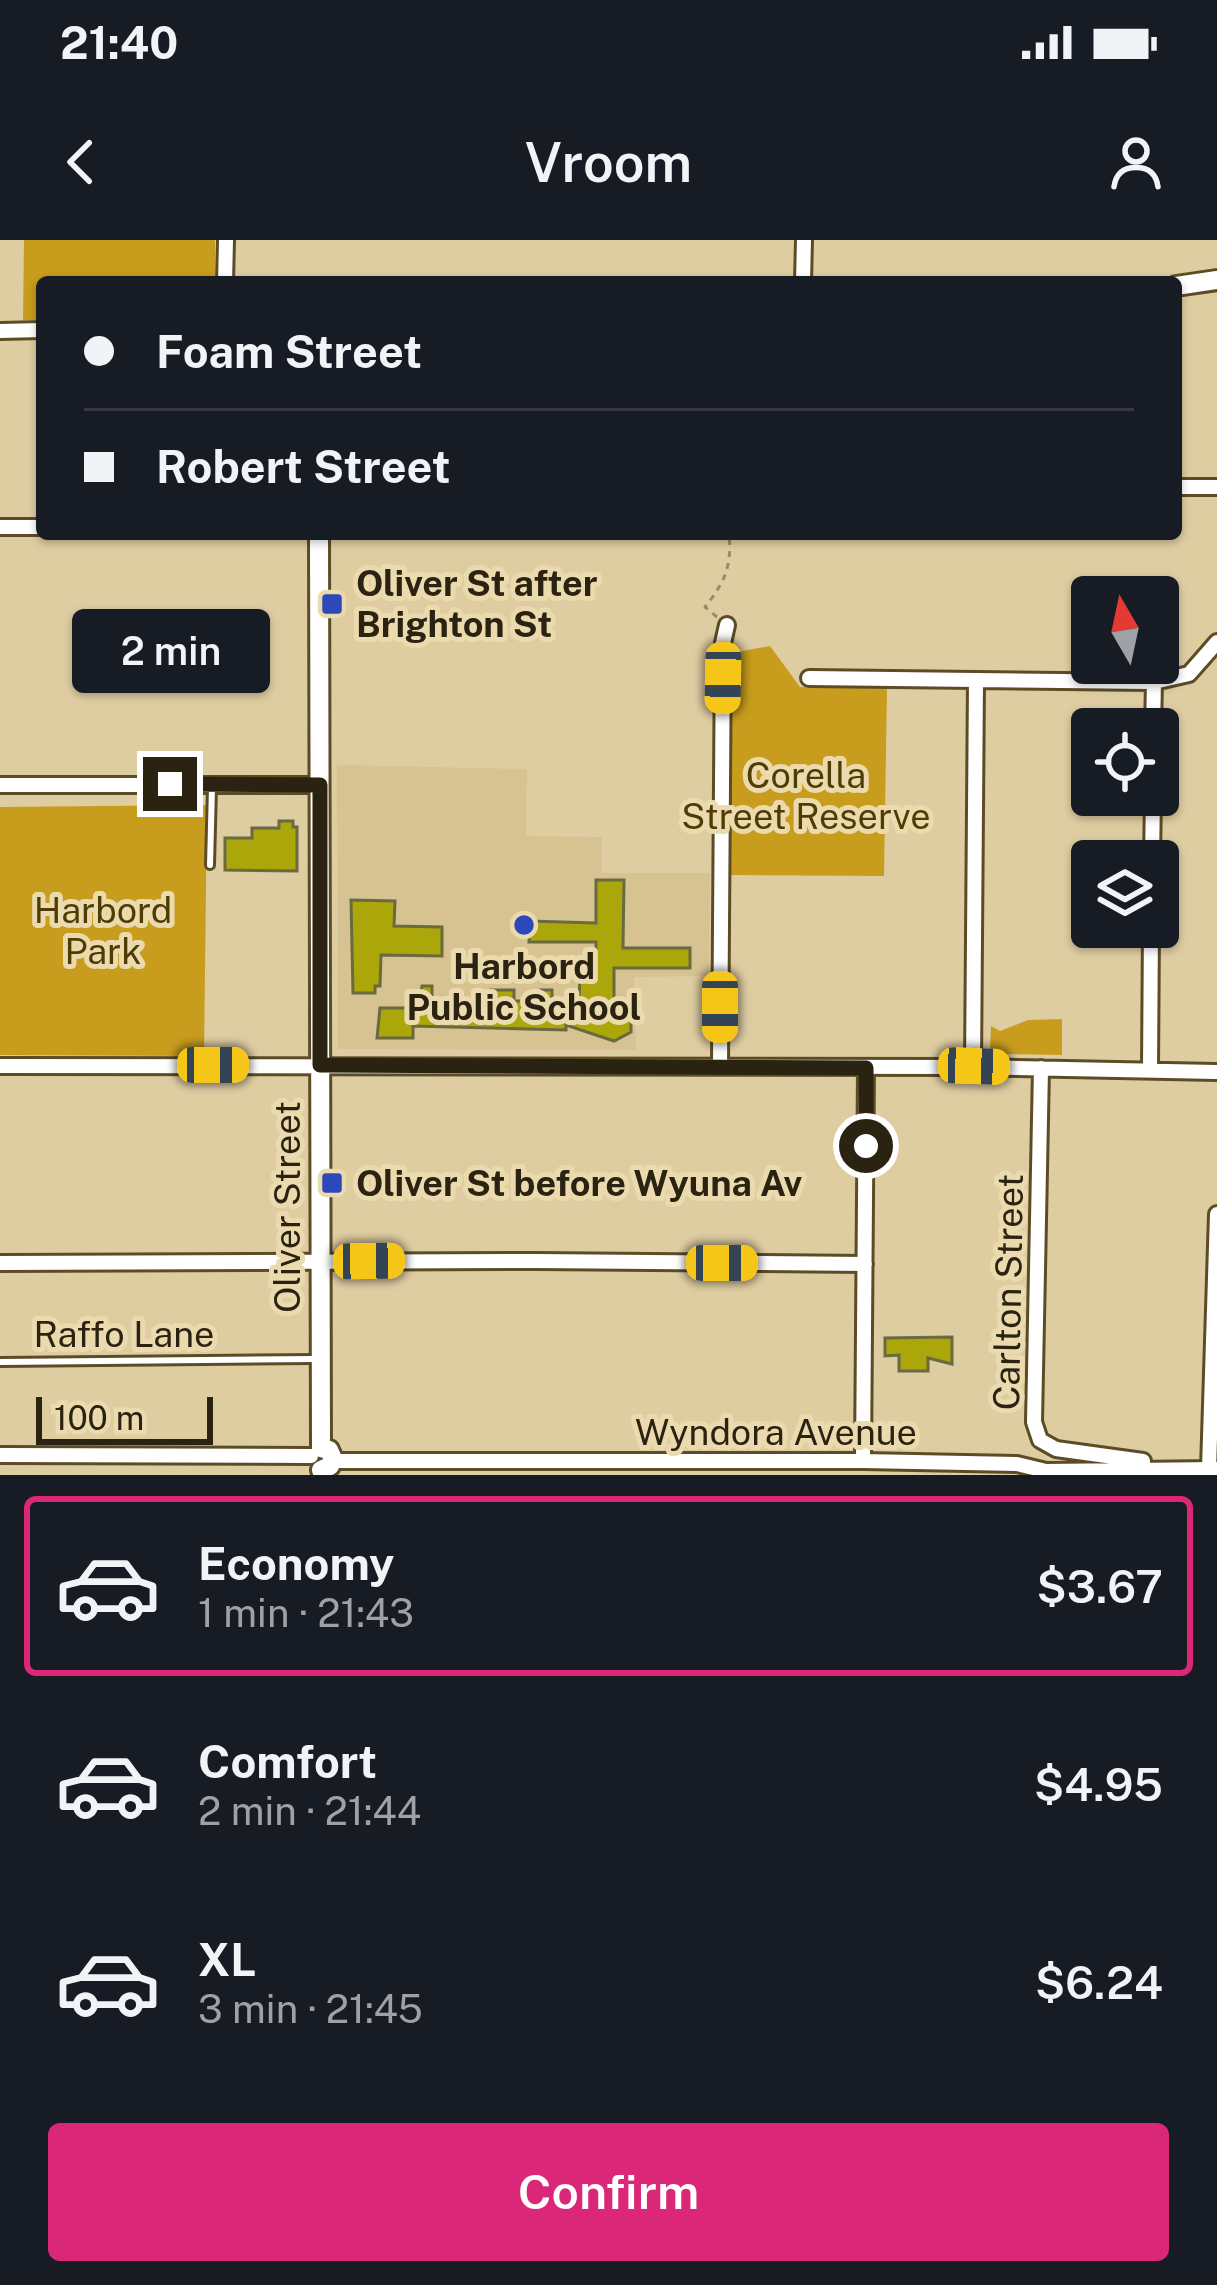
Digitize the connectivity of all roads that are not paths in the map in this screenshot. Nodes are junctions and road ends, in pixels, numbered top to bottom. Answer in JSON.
{"nodes":[{"id":1,"x":226,"y":240,"type":"edge"},
{"id":2,"x":804,"y":240,"type":"edge"},
{"id":3,"x":225,"y":276,"type":"edge"},
{"id":4,"x":803,"y":276,"type":"edge"},
{"id":5,"x":1217,"y":280,"type":"edge"},
{"id":6,"x":1182,"y":285,"type":"edge"},
{"id":7,"x":0,"y":331,"type":"edge"},
{"id":8,"x":36,"y":331,"type":"edge"},
{"id":9,"x":1182,"y":487,"type":"edge"},
{"id":10,"x":1217,"y":487,"type":"edge"},
{"id":11,"x":0,"y":527,"type":"edge"},
{"id":12,"x":36,"y":527,"type":"edge"},
{"id":13,"x":319,"y":540,"type":"edge"},
{"id":14,"x":727,"y":626,"type":"road end"},
{"id":15,"x":1217,"y":642,"type":"edge"},
{"id":16,"x":1179,"y":676,"type":"edge"},
{"id":17,"x":809,"y":677,"type":"dead end"},
{"id":18,"x":976,"y":680,"type":"junction"},
{"id":19,"x":1071,"y":681,"type":"edge"},
{"id":20,"x":212,"y":784,"type":"junction"},
{"id":21,"x":0,"y":785,"type":"edge"},
{"id":22,"x":320,"y":785,"type":"junction"},
{"id":23,"x":210,"y":866,"type":"dead end"},
{"id":24,"x":1151,"y":948,"type":"edge"},
{"id":25,"x":320,"y":1065,"type":"junction"},
{"id":26,"x":0,"y":1066,"type":"edge"},
{"id":27,"x":720,"y":1066,"type":"junction"},
{"id":28,"x":974,"y":1066,"type":"junction"},
{"id":29,"x":866,"y":1068,"type":"junction"},
{"id":30,"x":1041,"y":1068,"type":"junction"},
{"id":31,"x":1150,"y":1070,"type":"junction"},
{"id":32,"x":1217,"y":1072,"type":"edge"},
{"id":33,"x":1217,"y":1214,"type":"edge"},
{"id":34,"x":321,"y":1262,"type":"junction"},
{"id":35,"x":0,"y":1263,"type":"edge"},
{"id":36,"x":865,"y":1264,"type":"junction"},
{"id":37,"x":321,"y":1359,"type":"junction"},
{"id":38,"x":0,"y":1362,"type":"edge"},
{"id":39,"x":0,"y":1455,"type":"edge"},
{"id":40,"x":863,"y":1461,"type":"junction"},
{"id":41,"x":321,"y":1462,"type":"edge"},
{"id":42,"x":1184,"y":1467,"type":"junction"},
{"id":43,"x":684,"y":1468,"type":"edge"},
{"id":44,"x":1213,"y":1468,"type":"edge"},
{"id":45,"x":1029,"y":1472,"type":"edge"}],
"edges":[{"from":1,"to":3,"type":"street"},
{"from":2,"to":4,"type":"street"},
{"from":5,"to":6,"type":"main road"},
{"from":7,"to":8,"type":"street"},
{"from":9,"to":10,"type":"street"},
{"from":11,"to":12,"type":"street"},
{"from":13,"to":22,"type":"main road","name":"Oliver Street"},
{"from":14,"to":27,"type":"street"},
{"from":15,"to":16,"type":"street"},
{"from":17,"to":18,"type":"street"},
{"from":18,"to":19,"type":"street"},
{"from":18,"to":28,"type":"street"},
{"from":20,"to":21,"type":"street"},
{"from":20,"to":22,"type":"street"},
{"from":20,"to":23,"type":"lane"},
{"from":22,"to":25,"type":"main road","name":"Oliver Street"},
{"from":24,"to":31,"type":"street"},
{"from":25,"to":26,"type":"street"},
{"from":25,"to":27,"type":"street"},
{"from":25,"to":34,"type":"main road","name":"Oliver Street"},
{"from":27,"to":29,"type":"street"},
{"from":28,"to":29,"type":"street"},
{"from":28,"to":30,"type":"street"},
{"from":29,"to":36,"type":"street"},
{"from":30,"to":31,"type":"street"},
{"from":30,"to":42,"type":"street","name":"Carlton Street"},
{"from":31,"to":32,"type":"street"},
{"from":33,"to":44,"type":"street"},
{"from":34,"to":35,"type":"street"},
{"from":34,"to":36,"type":"street"},
{"from":34,"to":37,"type":"main road","name":"Oliver Street"},
{"from":36,"to":40,"type":"street"},
{"from":37,"to":38,"type":"lane","name":"Raffo Lane"},
{"from":37,"to":41,"type":"main road","name":"Oliver Street"},
{"from":39,"to":41,"type":"street","name":"Wyndora Avenue"},
{"from":40,"to":43,"type":"street","name":"Wyndora Avenue"},
{"from":40,"to":45,"type":"street","name":"Wyndora Avenue"},
{"from":41,"to":43,"type":"street","name":"Wyndora Avenue"},
{"from":42,"to":44,"type":"street","name":"Wyndora Avenue"},
{"from":42,"to":45,"type":"street","name":"Wyndora Avenue"}]}
